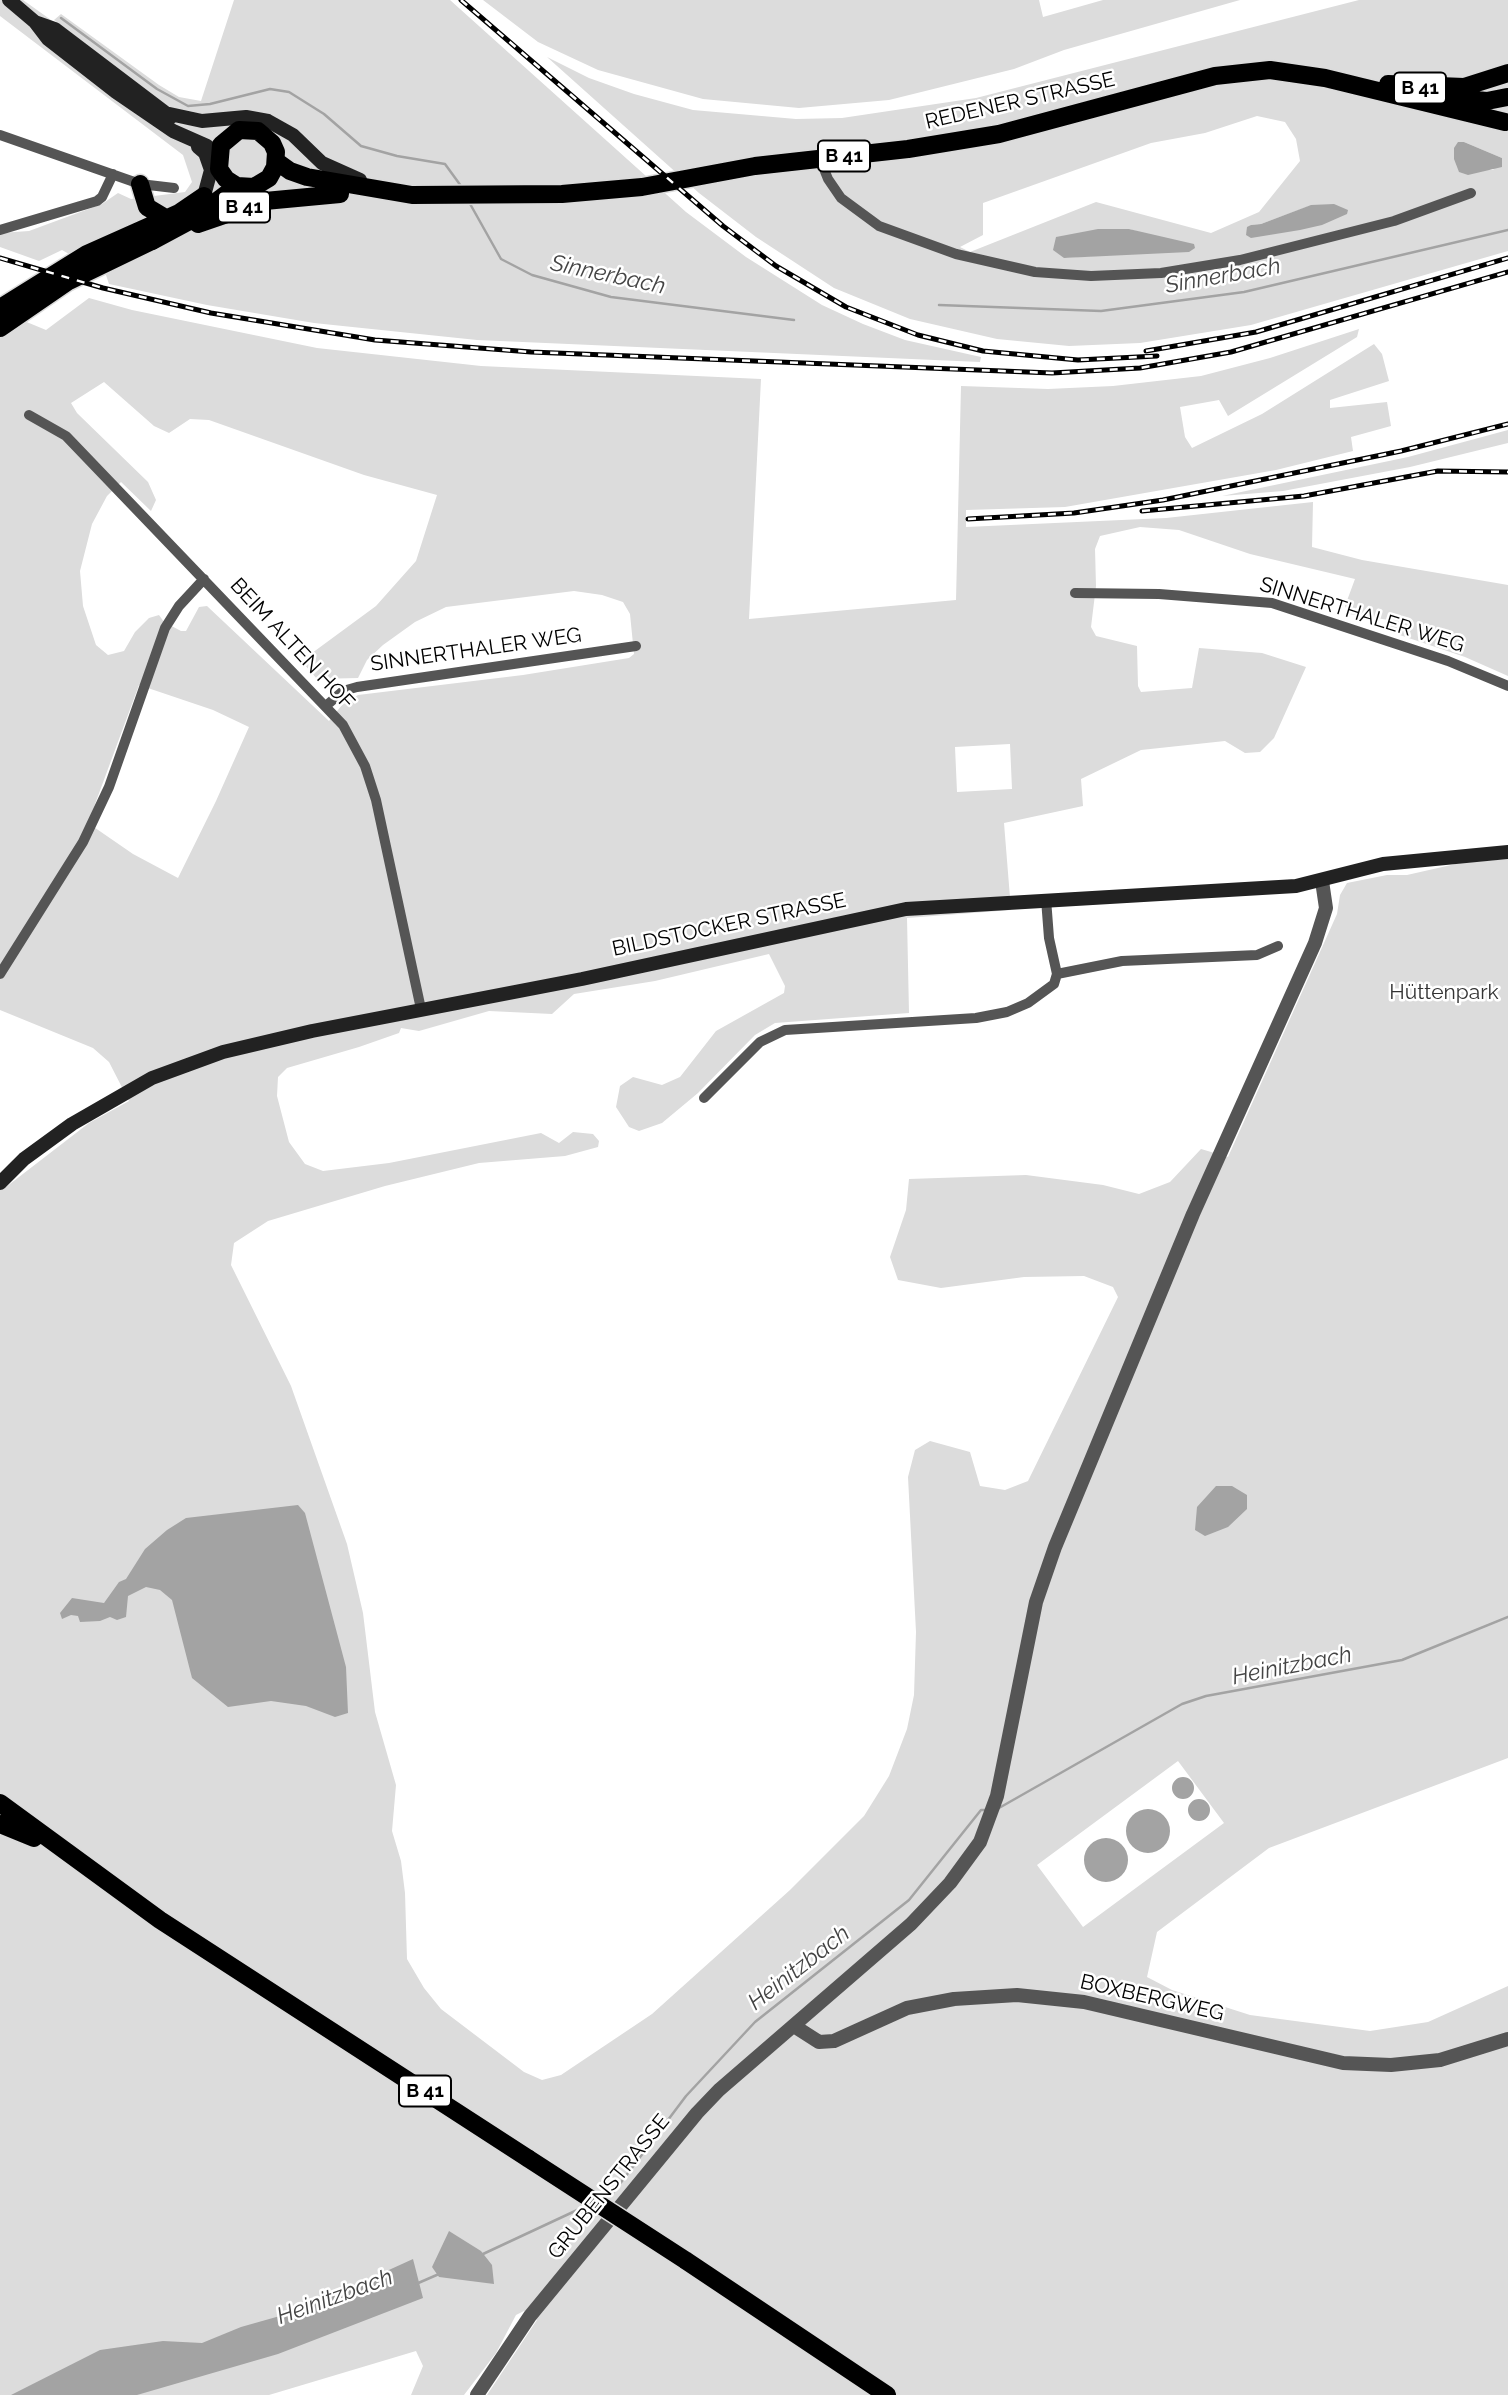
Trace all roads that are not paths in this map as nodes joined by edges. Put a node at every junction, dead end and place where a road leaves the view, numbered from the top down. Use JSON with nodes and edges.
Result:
{"nodes":[{"id":1,"x":9,"y":0,"type":"edge"},
{"id":2,"x":36,"y":22,"type":"junction"},
{"id":3,"x":1294,"y":71,"type":"junction"},
{"id":4,"x":1508,"y":74,"type":"edge"},
{"id":5,"x":1331,"y":75,"type":"junction"},
{"id":6,"x":1508,"y":97,"type":"edge"},
{"id":7,"x":165,"y":113,"type":"junction"},
{"id":8,"x":1506,"y":126,"type":"edge"},
{"id":9,"x":173,"y":131,"type":"junction"},
{"id":10,"x":0,"y":135,"type":"edge"},
{"id":11,"x":220,"y":155,"type":"junction"},
{"id":12,"x":820,"y":159,"type":"junction"},
{"id":13,"x":272,"y":170,"type":"junction"},
{"id":14,"x":113,"y":174,"type":"junction"},
{"id":15,"x":140,"y":184,"type":"junction"},
{"id":16,"x":237,"y":186,"type":"junction"},
{"id":17,"x":174,"y":187,"type":"dead end"},
{"id":18,"x":390,"y":190,"type":"junction"},
{"id":19,"x":1471,"y":193,"type":"dead end"},
{"id":20,"x":340,"y":194,"type":"junction"},
{"id":21,"x":412,"y":195,"type":"junction"},
{"id":22,"x":204,"y":196,"type":"junction"},
{"id":23,"x":147,"y":207,"type":"junction"},
{"id":24,"x":167,"y":219,"type":"junction"},
{"id":25,"x":0,"y":230,"type":"edge"},
{"id":26,"x":146,"y":235,"type":"junction"},
{"id":27,"x":0,"y":308,"type":"edge"},
{"id":28,"x":0,"y":328,"type":"edge"},
{"id":29,"x":29,"y":415,"type":"dead end"},
{"id":30,"x":204,"y":579,"type":"junction"},
{"id":31,"x":1075,"y":593,"type":"dead end"},
{"id":32,"x":636,"y":646,"type":"dead end"},
{"id":33,"x":1508,"y":686,"type":"edge"},
{"id":34,"x":327,"y":705,"type":"junction"},
{"id":35,"x":1508,"y":852,"type":"edge"},
{"id":36,"x":1322,"y":881,"type":"junction"},
{"id":37,"x":1046,"y":899,"type":"junction"},
{"id":38,"x":1278,"y":946,"type":"dead end"},
{"id":39,"x":0,"y":974,"type":"edge"},
{"id":40,"x":1057,"y":974,"type":"junction"},
{"id":41,"x":421,"y":1009,"type":"junction"},
{"id":42,"x":704,"y":1098,"type":"dead end"},
{"id":43,"x":2,"y":1175,"type":"edge"},
{"id":44,"x":0,"y":1804,"type":"edge"},
{"id":45,"x":0,"y":1824,"type":"edge"},
{"id":46,"x":56,"y":1847,"type":"junction"},
{"id":47,"x":794,"y":2026,"type":"junction"},
{"id":48,"x":1508,"y":2039,"type":"edge"},
{"id":49,"x":477,"y":2395,"type":"edge"},
{"id":50,"x":887,"y":2395,"type":"edge"}],
"edges":[{"from":1,"to":2,"type":"main road"},
{"from":2,"to":7,"type":"main road"},
{"from":2,"to":9,"type":"main road"},
{"from":3,"to":5,"type":"main road","number":"B 41"},
{"from":3,"to":8,"type":"main road","name":"REDENER STRASSE","number":"B 41"},
{"from":3,"to":12,"type":"main road","name":"REDENER STRASSE","number":"B 41"},
{"from":4,"to":5,"type":"main road","number":"B 41"},
{"from":5,"to":6,"type":"main road"},
{"from":6,"to":8,"type":"main road","number":"B 41"},
{"from":7,"to":11,"type":"main road"},
{"from":7,"to":18,"type":"main road"},
{"from":9,"to":11,"type":"main road"},
{"from":9,"to":22,"type":"main road"},
{"from":10,"to":14,"type":"street"},
{"from":11,"to":13,"type":"main road","number":"B 41"},
{"from":11,"to":16,"type":"main road","number":"B 41"},
{"from":11,"to":22,"type":"main road","number":"B 41"},
{"from":12,"to":19,"type":"street"},
{"from":12,"to":21,"type":"main road","name":"REDENER STRASSE","number":"B 41"},
{"from":13,"to":16,"type":"main road","number":"B 41"},
{"from":13,"to":18,"type":"main road","name":"REDENER STRASSE","number":"B 41"},
{"from":13,"to":20,"type":"main road","name":"REDENER STRASSE","number":"B 41"},
{"from":14,"to":15,"type":"street"},
{"from":14,"to":25,"type":"street"},
{"from":15,"to":17,"type":"street"},
{"from":15,"to":23,"type":"main road"},
{"from":16,"to":26,"type":"main road","number":"B 41"},
{"from":18,"to":21,"type":"main road","name":"REDENER STRASSE","number":"B 41"},
{"from":20,"to":21,"type":"main road","name":"REDENER STRASSE","number":"B 41"},
{"from":20,"to":26,"type":"main road","number":"B 41"},
{"from":22,"to":24,"type":"main road","number":"B 41"},
{"from":23,"to":24,"type":"main road"},
{"from":23,"to":26,"type":"main road"},
{"from":24,"to":26,"type":"main road","number":"B 41"},
{"from":26,"to":27,"type":"main road","number":"B 41"},
{"from":26,"to":28,"type":"main road","number":"B 41"},
{"from":29,"to":30,"type":"street","name":"BEIM ALTEN HOF"},
{"from":30,"to":34,"type":"street","name":"BEIM ALTEN HOF"},
{"from":30,"to":39,"type":"street"},
{"from":31,"to":33,"type":"street","name":"SINNERTHALER WEG"},
{"from":32,"to":34,"type":"street","name":"SINNERTHALER WEG"},
{"from":34,"to":41,"type":"street","name":"BEIM ALTEN HOF"},
{"from":35,"to":36,"type":"main road","name":"BILDSTOCKER STRASSE"},
{"from":36,"to":37,"type":"main road","name":"BILDSTOCKER STRASSE"},
{"from":36,"to":47,"type":"street","name":"GRUBENSTRASSE"},
{"from":37,"to":40,"type":"street"},
{"from":37,"to":41,"type":"main road","name":"BILDSTOCKER STRASSE"},
{"from":38,"to":40,"type":"street"},
{"from":40,"to":42,"type":"street"},
{"from":41,"to":43,"type":"main road","name":"BILDSTOCKER STRASSE"},
{"from":44,"to":46,"type":"main road","number":"B 41"},
{"from":45,"to":46,"type":"main road"},
{"from":46,"to":50,"type":"main road","number":"B 41","bridge":true},
{"from":47,"to":48,"type":"street","name":"BOXBERGWEG"},
{"from":47,"to":49,"type":"street","name":"GRUBENSTRASSE"}]}
